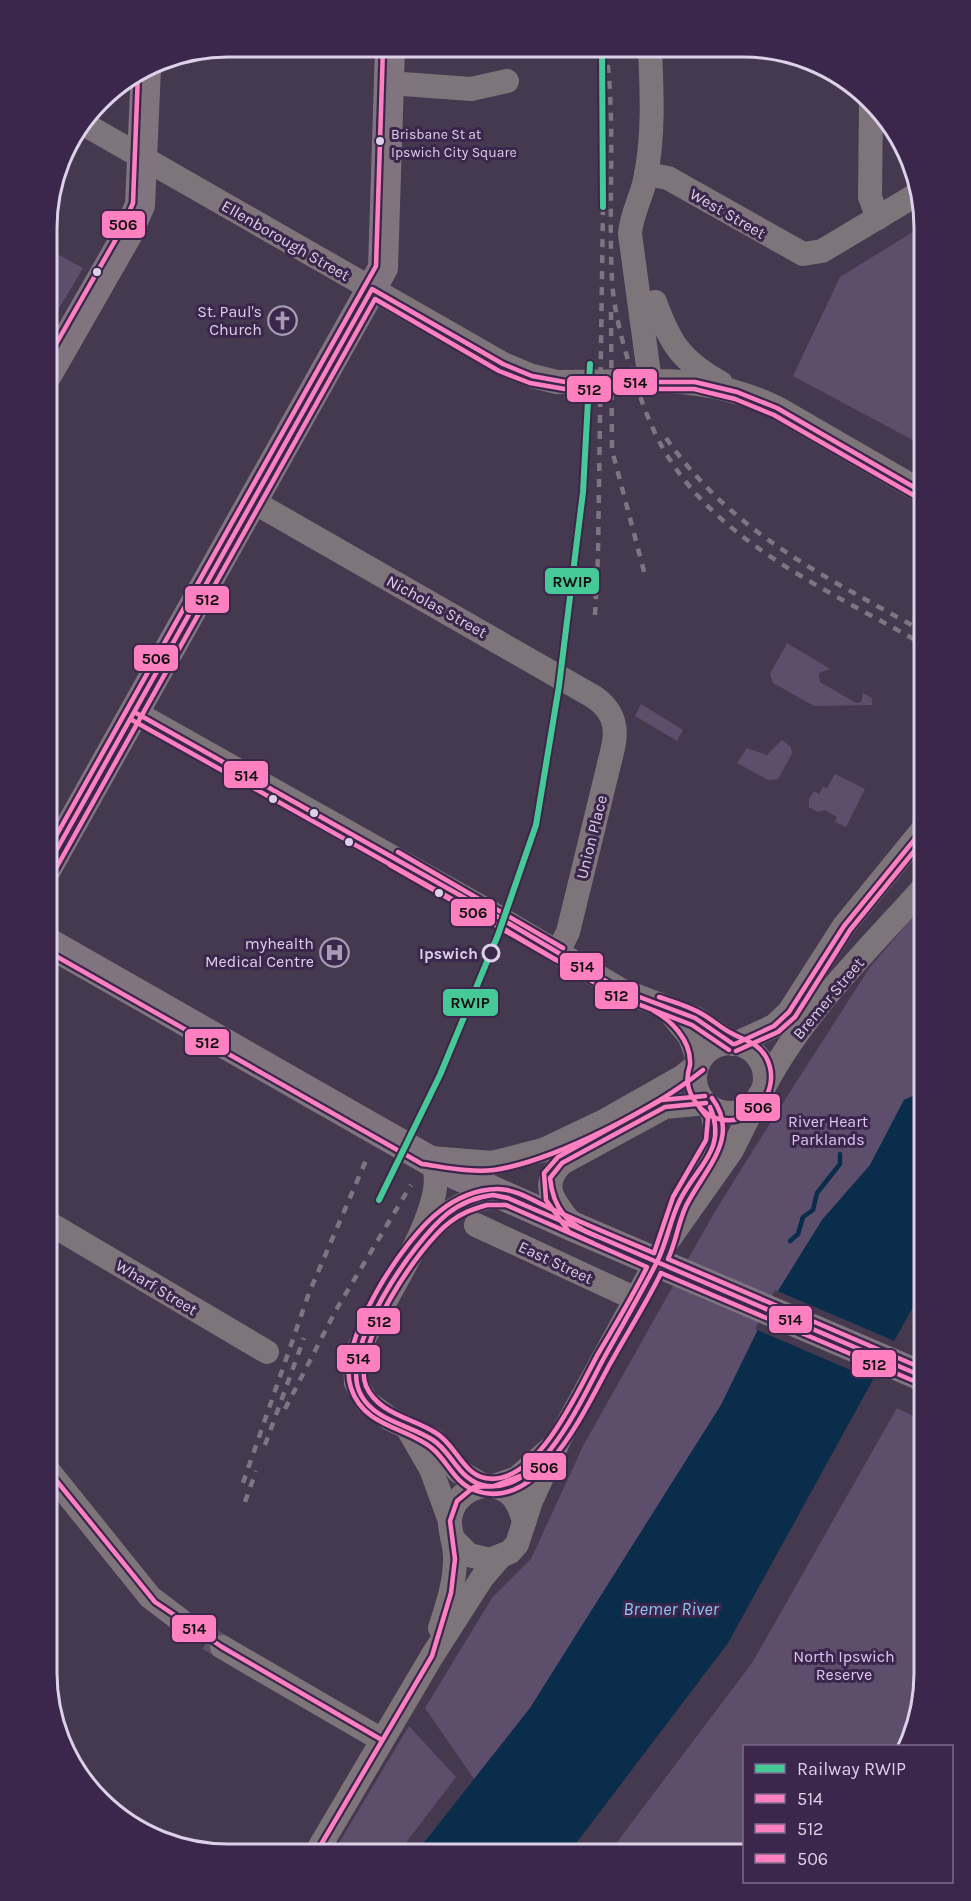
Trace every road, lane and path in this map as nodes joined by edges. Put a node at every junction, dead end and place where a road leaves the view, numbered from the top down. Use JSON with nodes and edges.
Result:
{"nodes":[{"id":1,"x":390,"y":57,"type":"edge"},
{"id":2,"x":650,"y":57,"type":"edge"},
{"id":3,"x":146,"y":79,"type":"edge"},
{"id":4,"x":507,"y":81,"type":"dead end"},
{"id":5,"x":389,"y":83,"type":"junction"},
{"id":6,"x":871,"y":115,"type":"edge"},
{"id":7,"x":90,"y":128,"type":"edge"},
{"id":8,"x":144,"y":159,"type":"junction"},
{"id":9,"x":644,"y":184,"type":"junction"},
{"id":10,"x":911,"y":198,"type":"edge"},
{"id":11,"x":878,"y":218,"type":"junction"},
{"id":12,"x":372,"y":289,"type":"junction"},
{"id":13,"x":655,"y":302,"type":"junction"},
{"id":14,"x":57,"y":357,"type":"edge"},
{"id":15,"x":654,"y":377,"type":"junction"},
{"id":16,"x":737,"y":392,"type":"junction"},
{"id":17,"x":914,"y":487,"type":"edge"},
{"id":18,"x":252,"y":501,"type":"junction"},
{"id":19,"x":136,"y":713,"type":"junction"},
{"id":20,"x":614,"y":720,"type":"joint"},
{"id":21,"x":914,"y":840,"type":"edge"},
{"id":22,"x":57,"y":851,"type":"edge"},
{"id":23,"x":914,"y":899,"type":"edge"},
{"id":24,"x":57,"y":948,"type":"edge"},
{"id":25,"x":558,"y":952,"type":"junction"},
{"id":26,"x":668,"y":1010,"type":"junction"},
{"id":27,"x":734,"y":1044,"type":"junction"},
{"id":28,"x":698,"y":1063,"type":"junction"},
{"id":29,"x":761,"y":1092,"type":"junction"},
{"id":30,"x":708,"y":1105,"type":"junction"},
{"id":31,"x":427,"y":1159,"type":"junction"},
{"id":32,"x":503,"y":1196,"type":"junction"},
{"id":33,"x":476,"y":1225,"type":"dead end"},
{"id":34,"x":574,"y":1227,"type":"junction"},
{"id":35,"x":57,"y":1228,"type":"edge"},
{"id":36,"x":418,"y":1241,"type":"junction"},
{"id":37,"x":667,"y":1242,"type":"junction"},
{"id":38,"x":636,"y":1299,"type":"junction"},
{"id":39,"x":267,"y":1352,"type":"dead end"},
{"id":40,"x":914,"y":1373,"type":"edge"},
{"id":41,"x":408,"y":1429,"type":"junction"},
{"id":42,"x":560,"y":1438,"type":"junction"},
{"id":43,"x":57,"y":1481,"type":"edge"},
{"id":44,"x":489,"y":1486,"type":"junction"},
{"id":45,"x":524,"y":1522,"type":"junction"},
{"id":46,"x":452,"y":1531,"type":"junction"},
{"id":47,"x":500,"y":1557,"type":"junction"},
{"id":48,"x":179,"y":1619,"type":"tunnel mouth"},
{"id":49,"x":222,"y":1647,"type":"tunnel mouth"},
{"id":50,"x":432,"y":1656,"type":"junction"},
{"id":51,"x":382,"y":1740,"type":"junction"},
{"id":52,"x":321,"y":1844,"type":"edge"}],
"edges":[{"from":1,"to":5,"type":"main road"},
{"from":2,"to":9,"type":"street"},
{"from":3,"to":8,"type":"main road"},
{"from":4,"to":5,"type":"street"},
{"from":5,"to":12,"type":"main road"},
{"from":6,"to":11,"type":"street"},
{"from":7,"to":8,"type":"street","name":"Ellenborough Street"},
{"from":8,"to":12,"type":"street","name":"Ellenborough Street"},
{"from":8,"to":14,"type":"main road"},
{"from":9,"to":11,"type":"street","name":"West Street"},
{"from":9,"to":13,"type":"street"},
{"from":9,"to":15,"type":"street"},
{"from":10,"to":11,"type":"street"},
{"from":12,"to":15,"type":"street","name":"Ellenborough Street","bridge":true},
{"from":12,"to":18,"type":"main road"},
{"from":13,"to":15,"type":"street"},
{"from":13,"to":16,"type":"street"},
{"from":15,"to":16,"type":"street","name":"Ellenborough Street"},
{"from":16,"to":17,"type":"street","name":"Ellenborough Street"},
{"from":18,"to":19,"type":"main road"},
{"from":18,"to":20,"type":"street","name":"Nicholas Street"},
{"from":19,"to":22,"type":"main road"},
{"from":19,"to":25,"type":"street"},
{"from":20,"to":25,"type":"street","name":"Union Place"},
{"from":21,"to":27,"type":"street","name":"Bremer Street"},
{"from":23,"to":29,"type":"street","name":"Bremer Street"},
{"from":24,"to":31,"type":"main road"},
{"from":25,"to":26,"type":"street"},
{"from":26,"to":27,"type":"street"},
{"from":26,"to":28,"type":"street"},
{"from":27,"to":28,"type":"street"},
{"from":27,"to":29,"type":"street"},
{"from":28,"to":30,"type":"street"},
{"from":28,"to":31,"type":"street"},
{"from":29,"to":30,"type":"street"},
{"from":29,"to":37,"type":"street","name":"Bremer Street"},
{"from":30,"to":34,"type":"street"},
{"from":30,"to":37,"type":"street","name":"Bremer Street"},
{"from":31,"to":32,"type":"main road"},
{"from":31,"to":36,"type":"street"},
{"from":32,"to":34,"type":"main road"},
{"from":32,"to":36,"type":"street"},
{"from":33,"to":38,"type":"street","name":"East Street"},
{"from":34,"to":40,"type":"main road","bridge":true},
{"from":35,"to":39,"type":"street","name":"Wharf Street"},
{"from":36,"to":41,"type":"street"},
{"from":37,"to":38,"type":"street","name":"Bremer Street"},
{"from":38,"to":42,"type":"street","name":"Bremer Street"},
{"from":41,"to":44,"type":"street"},
{"from":41,"to":46,"type":"street"},
{"from":42,"to":44,"type":"street","name":"Bremer Street"},
{"from":42,"to":45,"type":"street","name":"Bremer Street"},
{"from":43,"to":48,"type":"street"},
{"from":44,"to":45,"type":"street"},
{"from":44,"to":46,"type":"street","name":"Bremer Street"},
{"from":45,"to":47,"type":"street","name":"Bremer Street"},
{"from":46,"to":47,"type":"street"},
{"from":46,"to":50,"type":"street","name":"Bremer Street"},
{"from":47,"to":50,"type":"street","name":"Bremer Street"},
{"from":49,"to":51,"type":"street"},
{"from":50,"to":51,"type":"street","name":"Bremer Street"},
{"from":51,"to":52,"type":"street","name":"Bremer Street"}]}
